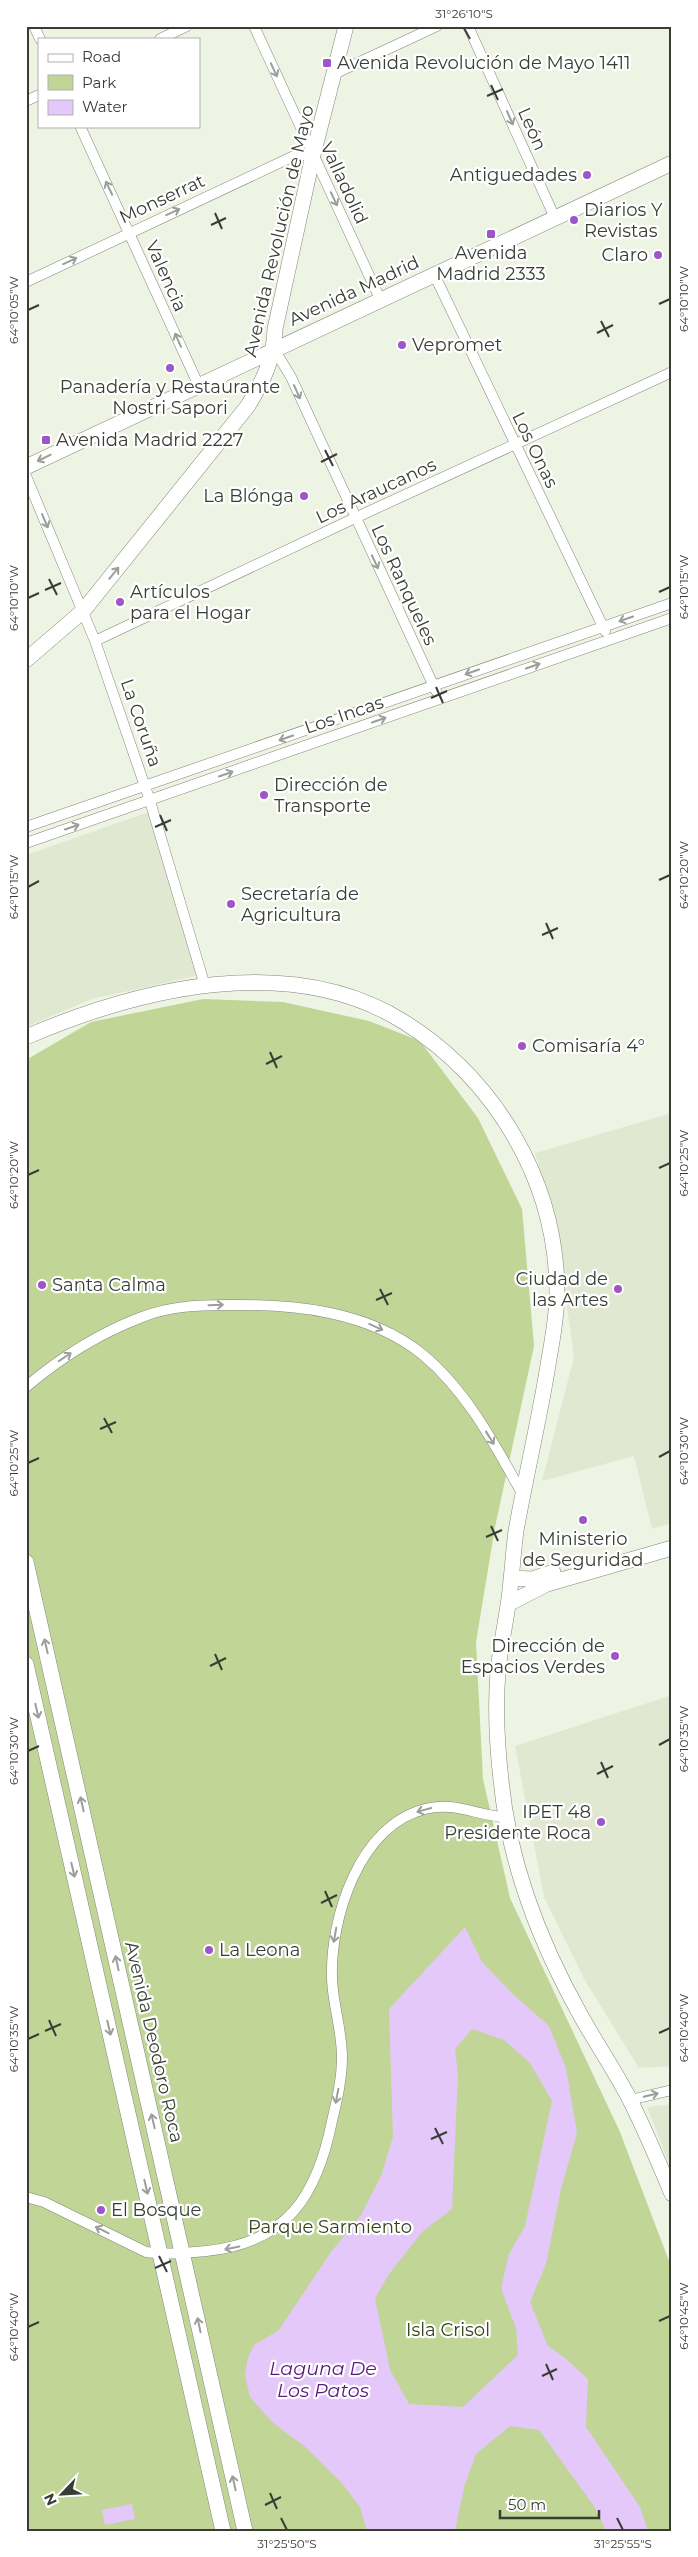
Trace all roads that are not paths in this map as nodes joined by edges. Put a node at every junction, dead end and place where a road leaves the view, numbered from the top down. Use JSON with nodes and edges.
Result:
{"nodes":[{"id":1,"x":34,"y":26,"type":"edge"},
{"id":2,"x":187,"y":26,"type":"edge"},
{"id":3,"x":254,"y":26,"type":"edge"},
{"id":4,"x":346,"y":26,"type":"edge"},
{"id":5,"x":437,"y":26,"type":"edge"},
{"id":6,"x":468,"y":26,"type":"edge"},
{"id":7,"x":40,"y":38,"type":"edge"},
{"id":8,"x":162,"y":38,"type":"edge"},
{"id":9,"x":334,"y":74,"type":"junction"},
{"id":10,"x":38,"y":95,"type":"edge"},
{"id":11,"x":26,"y":101,"type":"edge"},
{"id":12,"x":81,"y":128,"type":"edge"},
{"id":13,"x":313,"y":155,"type":"junction"},
{"id":14,"x":672,"y":163,"type":"edge"},
{"id":15,"x":555,"y":218,"type":"junction"},
{"id":16,"x":129,"y":233,"type":"junction"},
{"id":17,"x":434,"y":274,"type":"junction"},
{"id":18,"x":26,"y":282,"type":"edge"},
{"id":19,"x":380,"y":299,"type":"junction"},
{"id":20,"x":274,"y":349,"type":"junction"},
{"id":21,"x":672,"y":372,"type":"edge"},
{"id":22,"x":198,"y":384,"type":"junction"},
{"id":23,"x":514,"y":445,"type":"junction"},
{"id":24,"x":26,"y":467,"type":"edge"},
{"id":25,"x":26,"y":476,"type":"edge"},
{"id":26,"x":354,"y":518,"type":"junction"},
{"id":27,"x":672,"y":603,"type":"edge"},
{"id":28,"x":83,"y":611,"type":"junction"},
{"id":29,"x":672,"y":618,"type":"edge"},
{"id":30,"x":603,"y":627,"type":"junction"},
{"id":31,"x":610,"y":639,"type":"junction"},
{"id":32,"x":96,"y":641,"type":"junction"},
{"id":33,"x":27,"y":659,"type":"edge"},
{"id":34,"x":433,"y":686,"type":"junction"},
{"id":35,"x":440,"y":699,"type":"junction"},
{"id":36,"x":146,"y":787,"type":"junction"},
{"id":37,"x":150,"y":800,"type":"junction"},
{"id":38,"x":26,"y":827,"type":"edge"},
{"id":39,"x":26,"y":843,"type":"edge"},
{"id":40,"x":204,"y":986,"type":"junction"},
{"id":41,"x":26,"y":1037,"type":"edge"},
{"id":42,"x":26,"y":1387,"type":"edge"},
{"id":43,"x":523,"y":1495,"type":"junction"},
{"id":44,"x":672,"y":1537,"type":"edge"},
{"id":45,"x":672,"y":1548,"type":"edge"},
{"id":46,"x":26,"y":1562,"type":"edge"},
{"id":47,"x":511,"y":1578,"type":"junction"},
{"id":48,"x":508,"y":1604,"type":"junction"},
{"id":49,"x":26,"y":1664,"type":"edge"},
{"id":50,"x":506,"y":1817,"type":"junction"},
{"id":51,"x":672,"y":2090,"type":"edge"},
{"id":52,"x":630,"y":2100,"type":"junction"},
{"id":53,"x":672,"y":2194,"type":"edge"},
{"id":54,"x":26,"y":2197,"type":"edge"},
{"id":55,"x":161,"y":2254,"type":"junction"},
{"id":56,"x":183,"y":2254,"type":"junction"},
{"id":57,"x":223,"y":2531,"type":"edge"},
{"id":58,"x":245,"y":2531,"type":"edge"}],
"edges":[{"from":1,"to":7,"type":"street"},
{"from":2,"to":8,"type":"street"},
{"from":3,"to":13,"type":"street","name":"Valladolid","one_way":true},
{"from":4,"to":9,"type":"main road","name":"Avenida Revolución de Mayo"},
{"from":5,"to":9,"type":"street"},
{"from":6,"to":15,"type":"street","name":"León","one_way":true},
{"from":9,"to":13,"type":"main road","name":"Avenida Revolución de Mayo"},
{"from":10,"to":11,"type":"street"},
{"from":16,"to":12,"type":"street","name":"Valencia","one_way":true},
{"from":16,"to":13,"type":"street","name":"Monserrat","one_way":true},
{"from":13,"to":19,"type":"street","name":"Valladolid","one_way":true},
{"from":13,"to":20,"type":"main road","name":"Avenida Revolución de Mayo"},
{"from":14,"to":15,"type":"main road","name":"Avenida Madrid"},
{"from":15,"to":17,"type":"main road","name":"Avenida Madrid"},
{"from":18,"to":16,"type":"street","name":"Monserrat","one_way":true},
{"from":22,"to":16,"type":"street","name":"Valencia","one_way":true},
{"from":17,"to":19,"type":"main road","name":"Avenida Madrid"},
{"from":17,"to":23,"type":"street","name":"Los Onas"},
{"from":19,"to":20,"type":"main road","name":"Avenida Madrid"},
{"from":20,"to":22,"type":"main road","name":"Avenida Madrid"},
{"from":20,"to":26,"type":"street","name":"Los Ranqueles","one_way":true},
{"from":28,"to":20,"type":"main road","name":"Avenida Revolución de Mayo","one_way":true},
{"from":21,"to":23,"type":"street","name":"Los Araucanos"},
{"from":22,"to":24,"type":"main road","name":"Avenida Madrid","one_way":true},
{"from":23,"to":26,"type":"street","name":"Los Araucanos"},
{"from":23,"to":30,"type":"street","name":"Los Onas"},
{"from":25,"to":28,"type":"street","name":"La Coruña","one_way":true},
{"from":26,"to":32,"type":"street","name":"Los Araucanos"},
{"from":26,"to":34,"type":"street","name":"Los Ranqueles","one_way":true},
{"from":27,"to":30,"type":"street","name":"Los Incas","one_way":true},
{"from":28,"to":32,"type":"street","name":"La Coruña"},
{"from":28,"to":33,"type":"main road","name":"Avenida Revolución de Mayo"},
{"from":29,"to":31,"type":"street","name":"Los Incas"},
{"from":30,"to":31,"type":"street","name":"Los Onas"},
{"from":30,"to":34,"type":"street","name":"Los Incas","one_way":true},
{"from":35,"to":31,"type":"street","name":"Los Incas","one_way":true},
{"from":32,"to":36,"type":"street","name":"La Coruña"},
{"from":34,"to":35,"type":"street","name":"Los Ranqueles"},
{"from":34,"to":36,"type":"street","name":"Los Incas","one_way":true},
{"from":37,"to":35,"type":"street","name":"Los Incas","one_way":true},
{"from":36,"to":37,"type":"street","name":"La Coruña"},
{"from":36,"to":38,"type":"street","name":"Los Incas"},
{"from":39,"to":37,"type":"street","name":"Los Incas","one_way":true},
{"from":37,"to":40,"type":"street","name":"La Coruña"},
{"from":40,"to":41,"type":"main road"},
{"from":40,"to":43,"type":"main road"},
{"from":42,"to":43,"type":"street","one_way":true},
{"from":43,"to":47,"type":"main road"},
{"from":44,"to":47,"type":"main road"},
{"from":45,"to":48,"type":"main road"},
{"from":56,"to":46,"type":"main road","name":"Avenida Deodoro Roca","one_way":true},
{"from":47,"to":48,"type":"main road"},
{"from":48,"to":50,"type":"main road"},
{"from":49,"to":55,"type":"main road","one_way":true},
{"from":50,"to":52,"type":"main road"},
{"from":50,"to":56,"type":"street","one_way":true},
{"from":52,"to":51,"type":"street","one_way":true},
{"from":52,"to":53,"type":"main road"},
{"from":55,"to":54,"type":"street","one_way":true},
{"from":55,"to":56,"type":"street"},
{"from":55,"to":57,"type":"main road"},
{"from":58,"to":56,"type":"main road","name":"Avenida Deodoro Roca","one_way":true}]}
